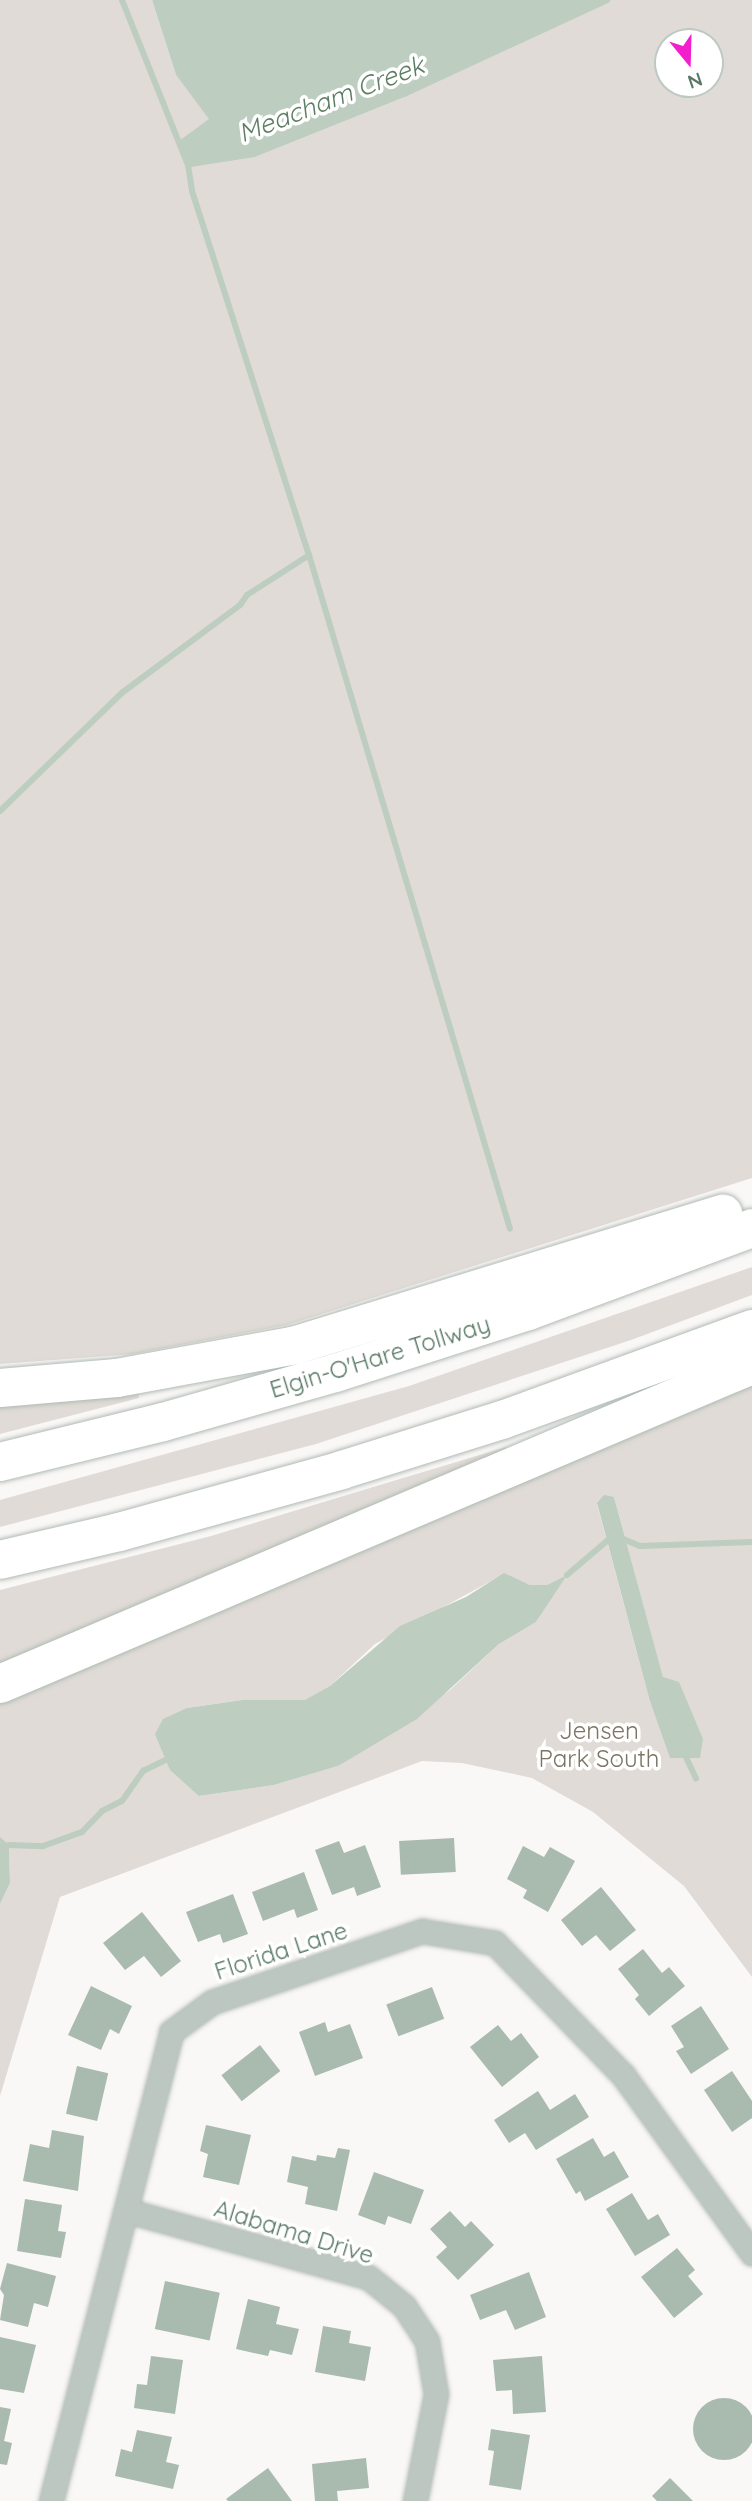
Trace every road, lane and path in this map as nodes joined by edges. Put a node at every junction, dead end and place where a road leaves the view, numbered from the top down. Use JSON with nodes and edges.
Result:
{"nodes":[{"id":1,"x":752,"y":1207,"type":"edge"},
{"id":2,"x":752,"y":1228,"type":"edge"},
{"id":3,"x":752,"y":1329,"type":"edge"},
{"id":4,"x":752,"y":1365,"type":"edge"},
{"id":5,"x":0,"y":1388,"type":"edge"},
{"id":6,"x":0,"y":1462,"type":"edge"},
{"id":7,"x":0,"y":1560,"type":"edge"},
{"id":8,"x":0,"y":1684,"type":"edge"},
{"id":9,"x":128,"y":2211,"type":"junction"},
{"id":10,"x":752,"y":2253,"type":"edge"},
{"id":11,"x":51,"y":2501,"type":"edge"},
{"id":12,"x":415,"y":2501,"type":"edge"}],
"edges":[{"from":1,"to":5,"type":"highway"},
{"from":2,"to":6,"type":"highway","name":"Elgin-O'Hare Tollway"},
{"from":3,"to":7,"type":"highway"},
{"from":4,"to":8,"type":"highway"},
{"from":9,"to":10,"type":"street","name":"Florida Lane"},
{"from":9,"to":11,"type":"street","name":"Florida Lane"},
{"from":9,"to":12,"type":"street","name":"Alabama Drive"}]}
